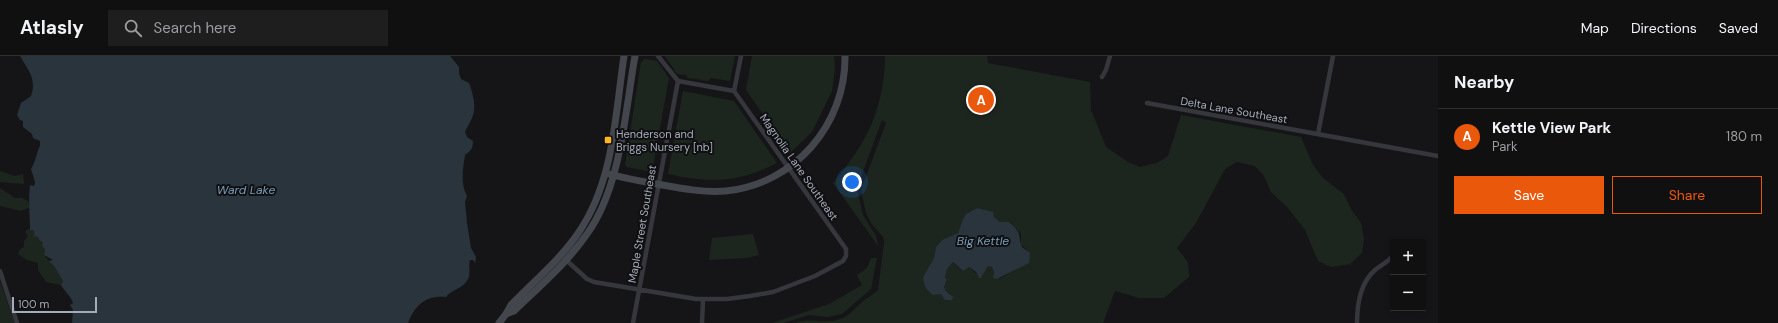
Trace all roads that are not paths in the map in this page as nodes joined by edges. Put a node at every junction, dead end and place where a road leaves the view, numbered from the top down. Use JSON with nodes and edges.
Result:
{"nodes":[{"id":1,"x":624,"y":56,"type":"edge"},
{"id":2,"x":635,"y":56,"type":"edge"},
{"id":3,"x":658,"y":56,"type":"edge"},
{"id":4,"x":741,"y":56,"type":"edge"},
{"id":5,"x":845,"y":56,"type":"edge"},
{"id":6,"x":1110,"y":56,"type":"edge"},
{"id":7,"x":1333,"y":56,"type":"edge"},
{"id":8,"x":1102,"y":77,"type":"dead end"},
{"id":9,"x":678,"y":81,"type":"junction"},
{"id":10,"x":734,"y":91,"type":"junction"},
{"id":11,"x":1147,"y":103,"type":"dead end"},
{"id":12,"x":1318,"y":134,"type":"junction"},
{"id":13,"x":1438,"y":156,"type":"edge"},
{"id":14,"x":788,"y":168,"type":"junction"},
{"id":15,"x":606,"y":173,"type":"junction"},
{"id":16,"x":615,"y":176,"type":"junction"},
{"id":17,"x":658,"y":184,"type":"junction"},
{"id":18,"x":561,"y":255,"type":"junction"},
{"id":19,"x":1390,"y":258,"type":"edge"},
{"id":20,"x":567,"y":260,"type":"junction"},
{"id":21,"x":0,"y":271,"type":"edge"},
{"id":22,"x":639,"y":290,"type":"junction"},
{"id":23,"x":703,"y":300,"type":"junction"},
{"id":24,"x":506,"y":314,"type":"junction"},
{"id":25,"x":17,"y":323,"type":"edge"},
{"id":26,"x":499,"y":323,"type":"edge"},
{"id":27,"x":633,"y":323,"type":"edge"},
{"id":28,"x":702,"y":323,"type":"edge"},
{"id":29,"x":1357,"y":323,"type":"edge"}],
"edges":[{"from":1,"to":15,"type":"main road"},
{"from":2,"to":16,"type":"main road"},
{"from":3,"to":9,"type":"street"},
{"from":4,"to":10,"type":"street"},
{"from":5,"to":14,"type":"main road"},
{"from":6,"to":8,"type":"street"},
{"from":7,"to":12,"type":"street"},
{"from":9,"to":10,"type":"street"},
{"from":9,"to":17,"type":"street","name":"Maple Street Southeast"},
{"from":10,"to":14,"type":"street","name":"Magnolia Lane Southeast"},
{"from":11,"to":12,"type":"street","name":"Delta Lane Southeast"},
{"from":12,"to":13,"type":"street","name":"Delta Lane Southeast"},
{"from":14,"to":17,"type":"main road"},
{"from":14,"to":23,"type":"street","name":"Magnolia Lane Southeast"},
{"from":15,"to":16,"type":"main road"},
{"from":15,"to":18,"type":"main road"},
{"from":16,"to":17,"type":"main road"},
{"from":16,"to":20,"type":"main road"},
{"from":17,"to":22,"type":"street","name":"Maple Street Southeast"},
{"from":18,"to":20,"type":"street"},
{"from":18,"to":24,"type":"main road"},
{"from":19,"to":29,"type":"street"},
{"from":20,"to":22,"type":"street"},
{"from":20,"to":24,"type":"main road"},
{"from":21,"to":25,"type":"street"},
{"from":22,"to":23,"type":"street"},
{"from":22,"to":27,"type":"street","name":"Maple Street Southeast"},
{"from":23,"to":28,"type":"street"},
{"from":24,"to":26,"type":"main road"}]}
